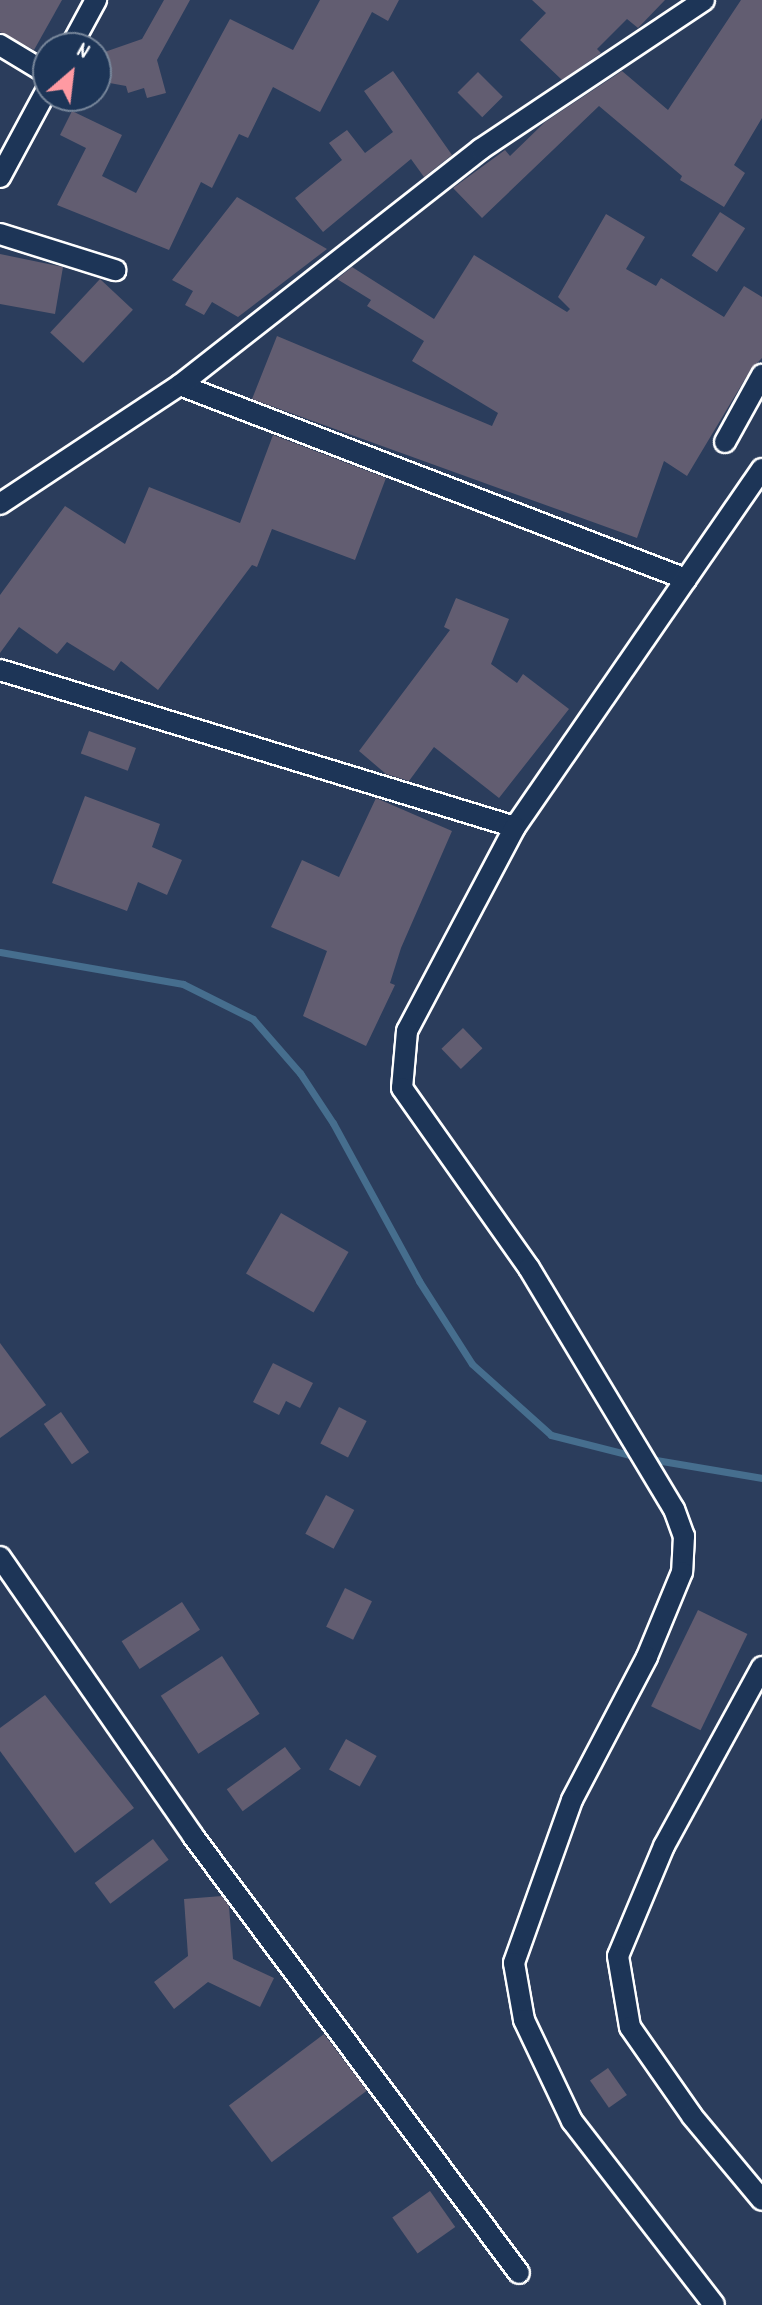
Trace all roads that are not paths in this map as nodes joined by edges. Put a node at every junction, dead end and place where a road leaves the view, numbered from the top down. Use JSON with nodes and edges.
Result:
{"nodes":[{"id":1,"x":96,"y":0,"type":"edge"},
{"id":2,"x":704,"y":0,"type":"edge"},
{"id":3,"x":79,"y":32,"type":"edge"},
{"id":4,"x":0,"y":45,"type":"edge"},
{"id":5,"x":32,"y":64,"type":"edge"},
{"id":6,"x":35,"y":112,"type":"edge"},
{"id":7,"x":0,"y":177,"type":"edge"},
{"id":8,"x":0,"y":234,"type":"edge"},
{"id":9,"x":115,"y":270,"type":"dead end"},
{"id":10,"x":762,"y":375,"type":"edge"},
{"id":11,"x":180,"y":385,"type":"junction"},
{"id":12,"x":725,"y":442,"type":"dead end"},
{"id":13,"x":762,"y":469,"type":"edge"},
{"id":14,"x":0,"y":504,"type":"edge"},
{"id":15,"x":686,"y":579,"type":"junction"},
{"id":16,"x":0,"y":670,"type":"edge"},
{"id":17,"x":515,"y":827,"type":"junction"},
{"id":18,"x":0,"y":1557,"type":"edge"},
{"id":19,"x":762,"y":1667,"type":"edge"},
{"id":20,"x":762,"y":2200,"type":"edge"},
{"id":21,"x":519,"y":2273,"type":"dead end"},
{"id":22,"x":714,"y":2305,"type":"edge"}],
"edges":[{"from":1,"to":3,"type":"street"},
{"from":2,"to":11,"type":"street"},
{"from":4,"to":5,"type":"street"},
{"from":6,"to":7,"type":"street"},
{"from":8,"to":9,"type":"street"},
{"from":10,"to":12,"type":"street"},
{"from":11,"to":14,"type":"street"},
{"from":11,"to":15,"type":"street"},
{"from":13,"to":15,"type":"street"},
{"from":15,"to":17,"type":"street"},
{"from":16,"to":17,"type":"street"},
{"from":17,"to":22,"type":"street"},
{"from":18,"to":21,"type":"street"},
{"from":19,"to":20,"type":"street"}]}
